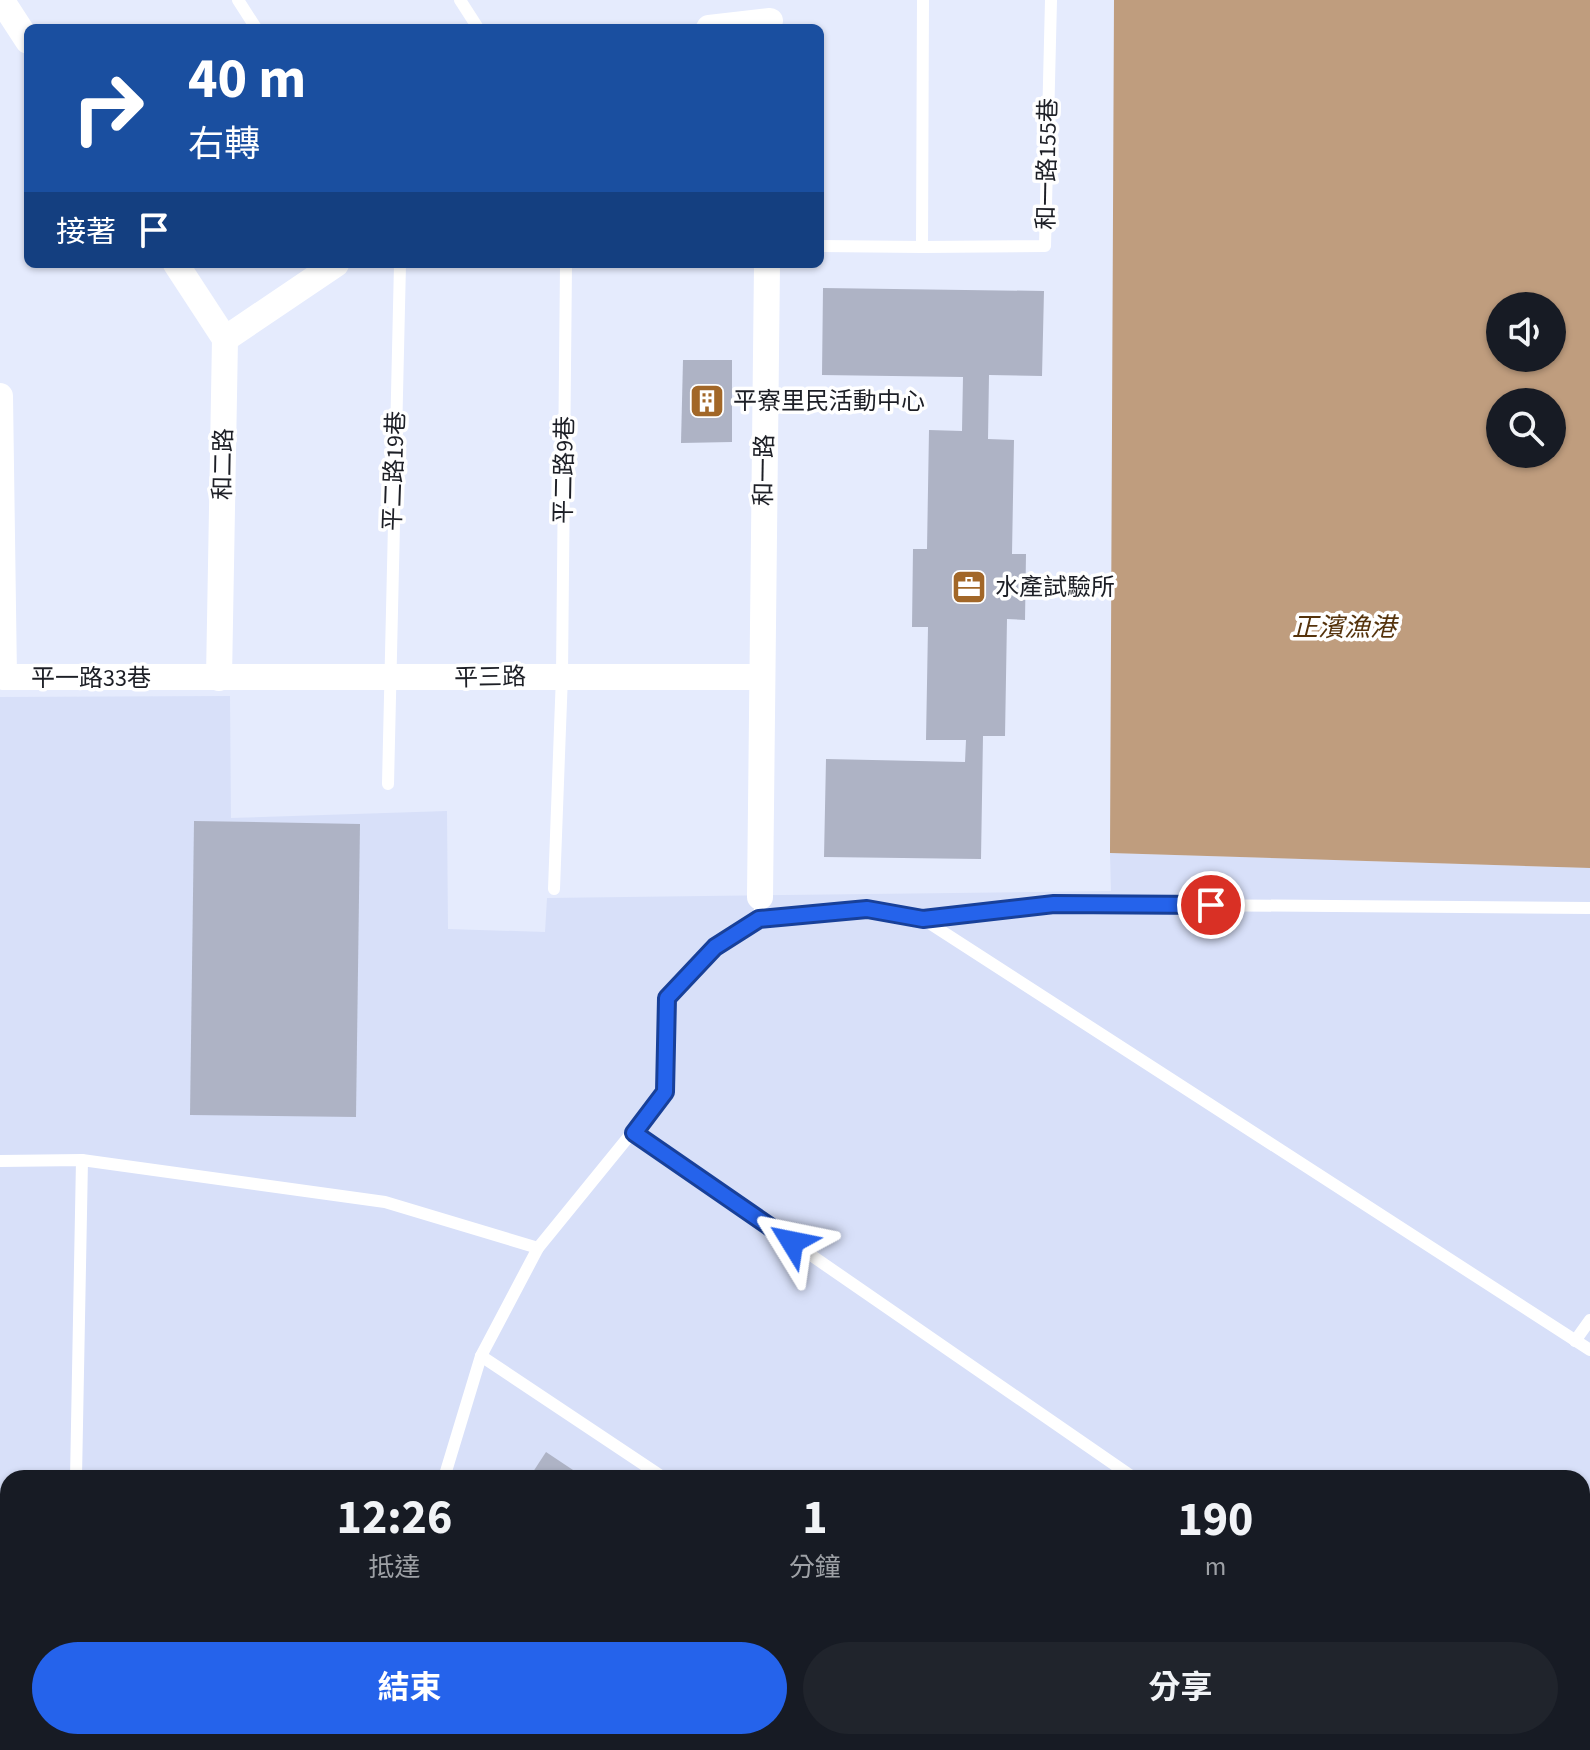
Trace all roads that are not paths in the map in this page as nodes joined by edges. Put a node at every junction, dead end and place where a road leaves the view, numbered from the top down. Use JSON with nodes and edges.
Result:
{"nodes":[{"id":1,"x":238,"y":0,"type":"edge"},
{"id":2,"x":460,"y":0,"type":"edge"},
{"id":3,"x":923,"y":0,"type":"edge"},
{"id":4,"x":1051,"y":0,"type":"edge"},
{"id":5,"x":2,"y":1,"type":"edge"},
{"id":6,"x":770,"y":16,"type":"edge"},
{"id":7,"x":253,"y":24,"type":"edge"},
{"id":8,"x":475,"y":24,"type":"edge"},
{"id":9,"x":729,"y":24,"type":"edge"},
{"id":10,"x":24,"y":35,"type":"edge"},
{"id":11,"x":824,"y":246,"type":"edge"},
{"id":12,"x":922,"y":247,"type":"junction"},
{"id":13,"x":179,"y":268,"type":"edge"},
{"id":14,"x":330,"y":268,"type":"edge"},
{"id":15,"x":400,"y":268,"type":"edge"},
{"id":16,"x":566,"y":268,"type":"edge"},
{"id":17,"x":767,"y":268,"type":"edge"},
{"id":18,"x":225,"y":339,"type":"junction"},
{"id":19,"x":0,"y":396,"type":"edge"},
{"id":20,"x":562,"y":675,"type":"junction"},
{"id":21,"x":761,"y":677,"type":"junction"},
{"id":22,"x":219,"y":678,"type":"junction"},
{"id":23,"x":388,"y":678,"type":"junction"},
{"id":24,"x":388,"y":784,"type":"dead end"},
{"id":25,"x":554,"y":889,"type":"dead end"},
{"id":26,"x":760,"y":908,"type":"junction"},
{"id":27,"x":1590,"y":908,"type":"edge"},
{"id":28,"x":923,"y":919,"type":"junction"},
{"id":29,"x":634,"y":1133,"type":"junction"},
{"id":30,"x":82,"y":1160,"type":"junction"},
{"id":31,"x":0,"y":1161,"type":"edge"},
{"id":32,"x":538,"y":1248,"type":"junction"},
{"id":33,"x":1590,"y":1320,"type":"edge"},
{"id":34,"x":1575,"y":1341,"type":"junction"},
{"id":35,"x":1590,"y":1350,"type":"edge"},
{"id":36,"x":481,"y":1356,"type":"junction"},
{"id":37,"x":76,"y":1470,"type":"edge"},
{"id":38,"x":446,"y":1470,"type":"edge"},
{"id":39,"x":652,"y":1470,"type":"edge"},
{"id":40,"x":1122,"y":1470,"type":"edge"}],
"edges":[{"from":1,"to":7,"type":"lane"},
{"from":2,"to":8,"type":"lane"},
{"from":3,"to":12,"type":"lane"},
{"from":4,"to":12,"type":"lane","name":"和一路155巷"},
{"from":5,"to":10,"type":"street"},
{"from":6,"to":9,"type":"street"},
{"from":11,"to":12,"type":"lane"},
{"from":13,"to":18,"type":"street"},
{"from":14,"to":18,"type":"street"},
{"from":15,"to":23,"type":"lane","name":"平二路19巷"},
{"from":16,"to":20,"type":"lane","name":"平二路9巷"},
{"from":17,"to":21,"type":"street","name":"和一路"},
{"from":18,"to":22,"type":"street","name":"和二路"},
{"from":19,"to":22,"type":"street","name":"平一路33巷"},
{"from":20,"to":21,"type":"street","name":"平三路"},
{"from":20,"to":23,"type":"street","name":"平三路"},
{"from":20,"to":25,"type":"lane","name":"平二路9巷"},
{"from":21,"to":26,"type":"street","name":"和一路"},
{"from":22,"to":23,"type":"street","name":"平三路"},
{"from":23,"to":24,"type":"lane","name":"平二路19巷"},
{"from":26,"to":28,"type":"lane"},
{"from":26,"to":29,"type":"lane"},
{"from":27,"to":28,"type":"lane"},
{"from":28,"to":34,"type":"lane"},
{"from":29,"to":32,"type":"lane"},
{"from":29,"to":40,"type":"lane"},
{"from":30,"to":31,"type":"lane"},
{"from":30,"to":32,"type":"lane"},
{"from":30,"to":37,"type":"lane"},
{"from":32,"to":36,"type":"lane"},
{"from":33,"to":34,"type":"lane"},
{"from":34,"to":35,"type":"lane"},
{"from":36,"to":38,"type":"lane"},
{"from":36,"to":39,"type":"lane"}]}
